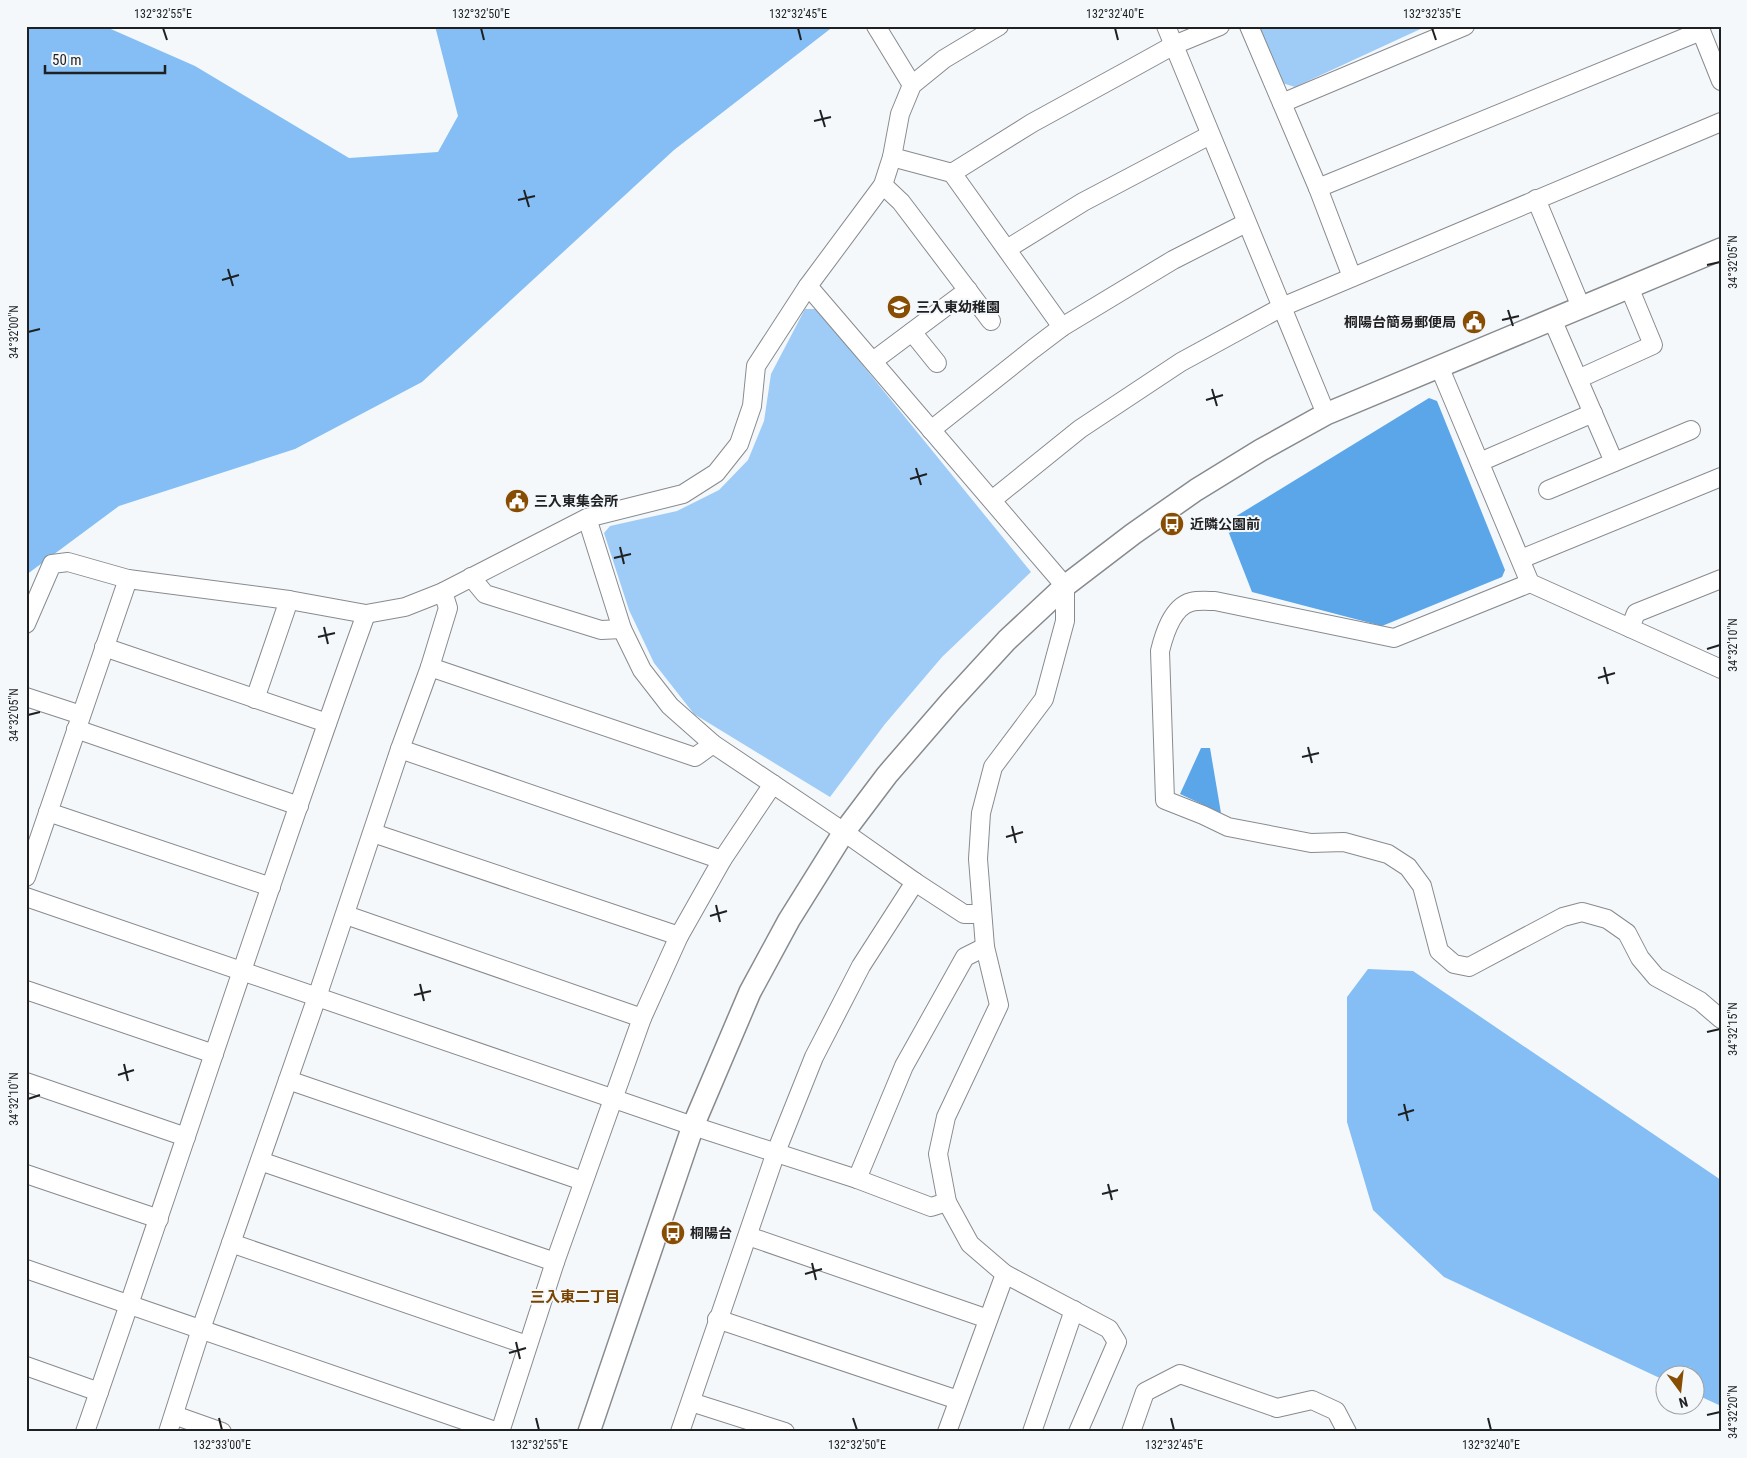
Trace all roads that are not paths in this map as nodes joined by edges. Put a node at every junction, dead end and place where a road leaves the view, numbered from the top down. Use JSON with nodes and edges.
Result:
{"nodes":[{"id":1,"x":876,"y":26,"type":"edge"},
{"id":2,"x":1000,"y":26,"type":"edge"},
{"id":3,"x":1166,"y":26,"type":"edge"},
{"id":4,"x":1220,"y":26,"type":"edge"},
{"id":5,"x":1249,"y":26,"type":"edge"},
{"id":6,"x":1465,"y":26,"type":"edge"},
{"id":7,"x":1700,"y":29,"type":"edge"},
{"id":8,"x":1174,"y":45,"type":"junction"},
{"id":9,"x":1721,"y":81,"type":"edge"},
{"id":10,"x":912,"y":85,"type":"junction"},
{"id":11,"x":1282,"y":103,"type":"junction"},
{"id":12,"x":1721,"y":122,"type":"edge"},
{"id":13,"x":1210,"y":135,"type":"junction"},
{"id":14,"x":892,"y":157,"type":"junction"},
{"id":15,"x":952,"y":173,"type":"junction"},
{"id":16,"x":883,"y":185,"type":"junction"},
{"id":17,"x":1318,"y":188,"type":"junction"},
{"id":18,"x":1536,"y":200,"type":"junction"},
{"id":19,"x":1246,"y":222,"type":"junction"},
{"id":20,"x":1006,"y":249,"type":"junction"},
{"id":21,"x":1721,"y":249,"type":"edge"},
{"id":22,"x":1352,"y":277,"type":"junction"},
{"id":23,"x":808,"y":286,"type":"junction"},
{"id":24,"x":1629,"y":287,"type":"junction"},
{"id":25,"x":968,"y":290,"type":"junction"},
{"id":26,"x":1282,"y":307,"type":"junction"},
{"id":27,"x":1580,"y":307,"type":"junction"},
{"id":28,"x":1552,"y":319,"type":"junction"},
{"id":29,"x":991,"y":321,"type":"dead end"},
{"id":30,"x":1062,"y":328,"type":"junction"},
{"id":31,"x":912,"y":332,"type":"junction"},
{"id":32,"x":873,"y":361,"type":"junction"},
{"id":33,"x":937,"y":363,"type":"dead end"},
{"id":34,"x":1439,"y":366,"type":"junction"},
{"id":35,"x":1578,"y":379,"type":"junction"},
{"id":36,"x":1593,"y":413,"type":"junction"},
{"id":37,"x":1326,"y":414,"type":"junction"},
{"id":38,"x":932,"y":430,"type":"junction"},
{"id":39,"x":1691,"y":430,"type":"dead end"},
{"id":40,"x":1480,"y":462,"type":"junction"},
{"id":41,"x":1614,"y":462,"type":"junction"},
{"id":42,"x":1721,"y":477,"type":"edge"},
{"id":43,"x":1548,"y":490,"type":"dead end"},
{"id":44,"x":992,"y":500,"type":"junction"},
{"id":45,"x":588,"y":518,"type":"junction"},
{"id":46,"x":1520,"y":560,"type":"junction"},
{"id":47,"x":471,"y":577,"type":"junction"},
{"id":48,"x":128,"y":578,"type":"junction"},
{"id":49,"x":1721,"y":579,"type":"edge"},
{"id":50,"x":1530,"y":583,"type":"junction"},
{"id":51,"x":1065,"y":586,"type":"junction"},
{"id":52,"x":443,"y":592,"type":"junction"},
{"id":53,"x":289,"y":600,"type":"junction"},
{"id":54,"x":366,"y":614,"type":"junction"},
{"id":55,"x":26,"y":624,"type":"edge"},
{"id":56,"x":1630,"y":628,"type":"junction"},
{"id":57,"x":622,"y":629,"type":"junction"},
{"id":58,"x":104,"y":647,"type":"junction"},
{"id":59,"x":430,"y":667,"type":"junction"},
{"id":60,"x":1721,"y":669,"type":"edge"},
{"id":61,"x":26,"y":697,"type":"edge"},
{"id":62,"x":255,"y":698,"type":"junction"},
{"id":63,"x":78,"y":722,"type":"junction"},
{"id":64,"x":327,"y":723,"type":"junction"},
{"id":65,"x":713,"y":744,"type":"junction"},
{"id":66,"x":400,"y":749,"type":"junction"},
{"id":67,"x":773,"y":784,"type":"junction"},
{"id":68,"x":299,"y":806,"type":"junction"},
{"id":69,"x":48,"y":812,"type":"junction"},
{"id":70,"x":844,"y":832,"type":"junction"},
{"id":71,"x":372,"y":833,"type":"junction"},
{"id":72,"x":722,"y":860,"type":"junction"},
{"id":73,"x":26,"y":876,"type":"edge"},
{"id":74,"x":916,"y":882,"type":"junction"},
{"id":75,"x":271,"y":887,"type":"junction"},
{"id":76,"x":26,"y":897,"type":"edge"},
{"id":77,"x":982,"y":914,"type":"junction"},
{"id":78,"x":346,"y":915,"type":"junction"},
{"id":79,"x":679,"y":936,"type":"junction"},
{"id":80,"x":985,"y":947,"type":"junction"},
{"id":81,"x":242,"y":970,"type":"junction"},
{"id":82,"x":26,"y":990,"type":"edge"},
{"id":83,"x":317,"y":997,"type":"junction"},
{"id":84,"x":642,"y":1018,"type":"junction"},
{"id":85,"x":1721,"y":1019,"type":"edge"},
{"id":86,"x":214,"y":1054,"type":"junction"},
{"id":87,"x":288,"y":1080,"type":"junction"},
{"id":88,"x":26,"y":1082,"type":"edge"},
{"id":89,"x":612,"y":1098,"type":"junction"},
{"id":90,"x":693,"y":1126,"type":"junction"},
{"id":91,"x":186,"y":1137,"type":"junction"},
{"id":92,"x":776,"y":1152,"type":"junction"},
{"id":93,"x":260,"y":1160,"type":"junction"},
{"id":94,"x":26,"y":1174,"type":"edge"},
{"id":95,"x":856,"y":1179,"type":"junction"},
{"id":96,"x":583,"y":1181,"type":"junction"},
{"id":97,"x":947,"y":1202,"type":"junction"},
{"id":98,"x":159,"y":1219,"type":"junction"},
{"id":99,"x":748,"y":1236,"type":"junction"},
{"id":100,"x":231,"y":1243,"type":"junction"},
{"id":101,"x":555,"y":1262,"type":"junction"},
{"id":102,"x":26,"y":1269,"type":"edge"},
{"id":103,"x":1005,"y":1274,"type":"junction"},
{"id":104,"x":130,"y":1304,"type":"junction"},
{"id":105,"x":1074,"y":1310,"type":"junction"},
{"id":106,"x":717,"y":1319,"type":"junction"},
{"id":107,"x":988,"y":1319,"type":"junction"},
{"id":108,"x":201,"y":1329,"type":"junction"},
{"id":109,"x":527,"y":1345,"type":"junction"},
{"id":110,"x":26,"y":1366,"type":"edge"},
{"id":111,"x":100,"y":1392,"type":"junction"},
{"id":112,"x":958,"y":1400,"type":"junction"},
{"id":113,"x":691,"y":1402,"type":"junction"},
{"id":114,"x":171,"y":1424,"type":"edge"},
{"id":115,"x":777,"y":1430,"type":"edge"},
{"id":116,"x":85,"y":1432,"type":"edge"},
{"id":117,"x":222,"y":1432,"type":"edge"},
{"id":118,"x":499,"y":1432,"type":"edge"},
{"id":119,"x":589,"y":1432,"type":"edge"},
{"id":120,"x":680,"y":1432,"type":"edge"},
{"id":121,"x":947,"y":1432,"type":"edge"},
{"id":122,"x":1032,"y":1432,"type":"edge"},
{"id":123,"x":1078,"y":1432,"type":"edge"},
{"id":124,"x":1131,"y":1432,"type":"edge"},
{"id":125,"x":1347,"y":1432,"type":"edge"}],
"edges":[{"from":1,"to":10,"type":"street"},
{"from":2,"to":10,"type":"street"},
{"from":3,"to":8,"type":"street"},
{"from":4,"to":8,"type":"street"},
{"from":5,"to":11,"type":"street"},
{"from":6,"to":11,"type":"street"},
{"from":7,"to":9,"type":"street"},
{"from":7,"to":17,"type":"street"},
{"from":8,"to":13,"type":"street"},
{"from":8,"to":15,"type":"street"},
{"from":10,"to":14,"type":"street"},
{"from":11,"to":17,"type":"street"},
{"from":12,"to":18,"type":"street"},
{"from":13,"to":19,"type":"street"},
{"from":13,"to":20,"type":"street"},
{"from":14,"to":15,"type":"street"},
{"from":14,"to":16,"type":"street"},
{"from":15,"to":20,"type":"street"},
{"from":16,"to":23,"type":"street"},
{"from":16,"to":25,"type":"street"},
{"from":17,"to":22,"type":"street"},
{"from":18,"to":22,"type":"street"},
{"from":18,"to":27,"type":"street"},
{"from":19,"to":26,"type":"street"},
{"from":19,"to":30,"type":"street"},
{"from":20,"to":30,"type":"street"},
{"from":21,"to":24,"type":"street"},
{"from":22,"to":26,"type":"street"},
{"from":23,"to":32,"type":"street"},
{"from":23,"to":45,"type":"street"},
{"from":24,"to":27,"type":"street"},
{"from":24,"to":35,"type":"street"},
{"from":25,"to":29,"type":"street"},
{"from":25,"to":31,"type":"street"},
{"from":26,"to":37,"type":"street"},
{"from":26,"to":44,"type":"street"},
{"from":27,"to":28,"type":"street"},
{"from":28,"to":34,"type":"street"},
{"from":28,"to":35,"type":"street"},
{"from":30,"to":38,"type":"street"},
{"from":31,"to":32,"type":"street"},
{"from":31,"to":33,"type":"street"},
{"from":32,"to":38,"type":"street"},
{"from":34,"to":37,"type":"street"},
{"from":34,"to":40,"type":"street"},
{"from":35,"to":36,"type":"street"},
{"from":36,"to":40,"type":"street"},
{"from":36,"to":41,"type":"street"},
{"from":37,"to":51,"type":"street"},
{"from":38,"to":44,"type":"street"},
{"from":39,"to":41,"type":"street"},
{"from":40,"to":46,"type":"street"},
{"from":41,"to":43,"type":"street"},
{"from":42,"to":46,"type":"street"},
{"from":44,"to":51,"type":"street"},
{"from":45,"to":47,"type":"street"},
{"from":45,"to":57,"type":"street"},
{"from":46,"to":50,"type":"street"},
{"from":47,"to":52,"type":"street"},
{"from":47,"to":57,"type":"street"},
{"from":48,"to":53,"type":"street"},
{"from":48,"to":55,"type":"street"},
{"from":48,"to":58,"type":"street"},
{"from":49,"to":56,"type":"street"},
{"from":50,"to":56,"type":"street"},
{"from":50,"to":85,"type":"street"},
{"from":51,"to":70,"type":"street"},
{"from":51,"to":77,"type":"street"},
{"from":52,"to":54,"type":"street"},
{"from":52,"to":59,"type":"street"},
{"from":53,"to":54,"type":"street"},
{"from":53,"to":62,"type":"street"},
{"from":54,"to":64,"type":"street"},
{"from":56,"to":60,"type":"street"},
{"from":57,"to":65,"type":"street"},
{"from":58,"to":62,"type":"street"},
{"from":58,"to":63,"type":"street"},
{"from":59,"to":65,"type":"street"},
{"from":59,"to":66,"type":"street"},
{"from":61,"to":63,"type":"street"},
{"from":62,"to":64,"type":"street"},
{"from":63,"to":68,"type":"street"},
{"from":63,"to":69,"type":"street"},
{"from":64,"to":68,"type":"street"},
{"from":65,"to":67,"type":"street"},
{"from":66,"to":71,"type":"street"},
{"from":66,"to":72,"type":"street"},
{"from":67,"to":70,"type":"street"},
{"from":67,"to":72,"type":"street"},
{"from":68,"to":75,"type":"street"},
{"from":69,"to":73,"type":"street"},
{"from":69,"to":75,"type":"street"},
{"from":70,"to":74,"type":"street"},
{"from":70,"to":90,"type":"street"},
{"from":71,"to":78,"type":"street"},
{"from":71,"to":79,"type":"street"},
{"from":72,"to":79,"type":"street"},
{"from":74,"to":77,"type":"street"},
{"from":74,"to":92,"type":"street"},
{"from":75,"to":81,"type":"street"},
{"from":76,"to":81,"type":"street"},
{"from":77,"to":80,"type":"street"},
{"from":78,"to":83,"type":"street"},
{"from":78,"to":84,"type":"street"},
{"from":79,"to":84,"type":"street"},
{"from":80,"to":95,"type":"street"},
{"from":80,"to":97,"type":"street"},
{"from":81,"to":83,"type":"street"},
{"from":81,"to":86,"type":"street"},
{"from":82,"to":86,"type":"street"},
{"from":83,"to":87,"type":"street"},
{"from":83,"to":89,"type":"street"},
{"from":84,"to":89,"type":"street"},
{"from":86,"to":91,"type":"street"},
{"from":87,"to":93,"type":"street"},
{"from":87,"to":96,"type":"street"},
{"from":88,"to":91,"type":"street"},
{"from":89,"to":90,"type":"street"},
{"from":89,"to":96,"type":"street"},
{"from":90,"to":92,"type":"street"},
{"from":90,"to":119,"type":"street"},
{"from":91,"to":98,"type":"street"},
{"from":92,"to":95,"type":"street"},
{"from":92,"to":99,"type":"street"},
{"from":93,"to":100,"type":"street"},
{"from":93,"to":101,"type":"street"},
{"from":94,"to":98,"type":"street"},
{"from":95,"to":97,"type":"street"},
{"from":96,"to":101,"type":"street"},
{"from":97,"to":103,"type":"street"},
{"from":98,"to":104,"type":"street"},
{"from":99,"to":106,"type":"street"},
{"from":99,"to":107,"type":"street"},
{"from":100,"to":108,"type":"street"},
{"from":100,"to":109,"type":"street"},
{"from":101,"to":109,"type":"street"},
{"from":102,"to":104,"type":"street"},
{"from":103,"to":105,"type":"street"},
{"from":103,"to":107,"type":"street"},
{"from":104,"to":108,"type":"street"},
{"from":104,"to":111,"type":"street"},
{"from":105,"to":122,"type":"street"},
{"from":105,"to":123,"type":"street"},
{"from":106,"to":112,"type":"street"},
{"from":106,"to":113,"type":"street"},
{"from":107,"to":112,"type":"street"},
{"from":108,"to":114,"type":"street"},
{"from":108,"to":118,"type":"street"},
{"from":109,"to":118,"type":"street"},
{"from":110,"to":111,"type":"street"},
{"from":111,"to":116,"type":"street"},
{"from":112,"to":121,"type":"street"},
{"from":113,"to":115,"type":"street"},
{"from":113,"to":120,"type":"street"},
{"from":114,"to":117,"type":"street"},
{"from":124,"to":125,"type":"street"}]}
